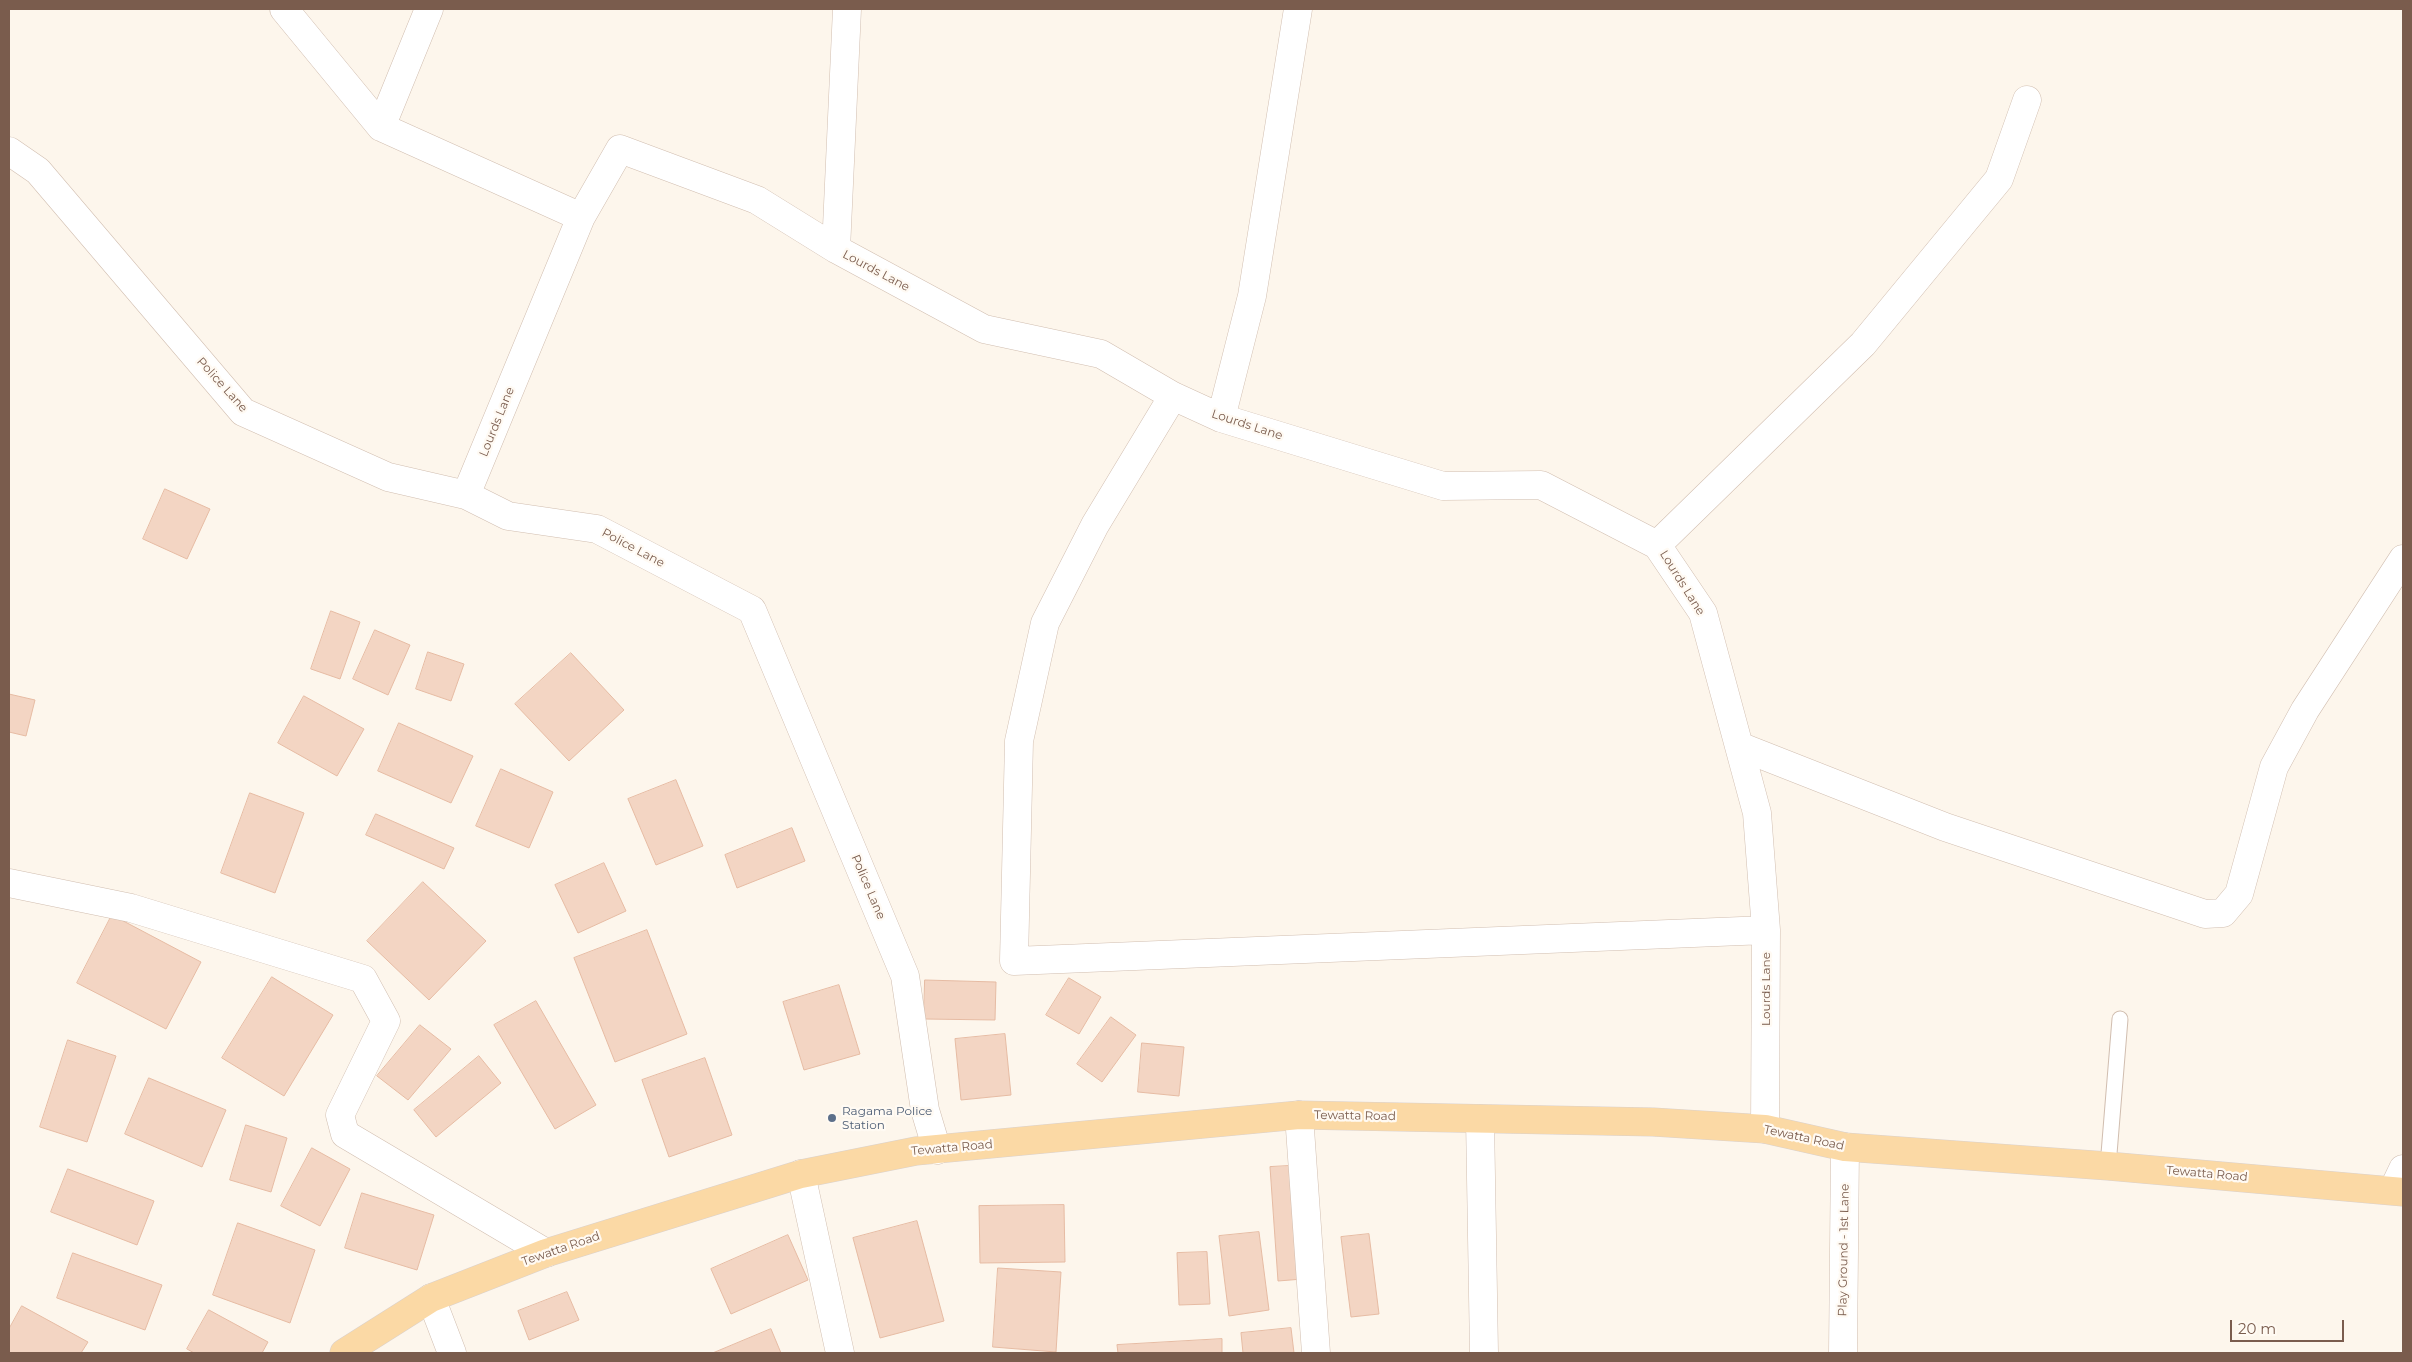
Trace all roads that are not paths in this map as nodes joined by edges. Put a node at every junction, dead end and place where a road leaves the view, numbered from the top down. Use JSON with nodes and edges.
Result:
{"nodes":[{"id":1,"x":284,"y":9,"type":"edge"},
{"id":2,"x":429,"y":9,"type":"edge"},
{"id":3,"x":847,"y":9,"type":"edge"},
{"id":4,"x":1298,"y":9,"type":"edge"},
{"id":5,"x":2027,"y":100,"type":"dead end"},
{"id":6,"x":381,"y":127,"type":"junction"},
{"id":7,"x":9,"y":151,"type":"edge"},
{"id":8,"x":581,"y":217,"type":"junction"},
{"id":9,"x":836,"y":249,"type":"junction"},
{"id":10,"x":1174,"y":396,"type":"junction"},
{"id":11,"x":1221,"y":418,"type":"junction"},
{"id":12,"x":466,"y":495,"type":"junction"},
{"id":13,"x":1657,"y":545,"type":"junction"},
{"id":14,"x":2403,"y":559,"type":"edge"},
{"id":15,"x":1739,"y":746,"type":"junction"},
{"id":16,"x":9,"y":883,"type":"edge"},
{"id":17,"x":1766,"y":930,"type":"junction"},
{"id":18,"x":2120,"y":1019,"type":"dead end"},
{"id":19,"x":1300,"y":1115,"type":"junction"},
{"id":20,"x":1480,"y":1119,"type":"junction"},
{"id":21,"x":1765,"y":1129,"type":"junction"},
{"id":22,"x":1845,"y":1147,"type":"junction"},
{"id":23,"x":937,"y":1150,"type":"junction"},
{"id":24,"x":2108,"y":1166,"type":"junction"},
{"id":25,"x":801,"y":1174,"type":"junction"},
{"id":26,"x":2400,"y":1184,"type":"edge"},
{"id":27,"x":546,"y":1253,"type":"junction"},
{"id":28,"x":431,"y":1298,"type":"junction"},
{"id":29,"x":344,"y":1353,"type":"edge"},
{"id":30,"x":452,"y":1353,"type":"edge"},
{"id":31,"x":840,"y":1353,"type":"edge"},
{"id":32,"x":1316,"y":1353,"type":"edge"},
{"id":33,"x":1484,"y":1353,"type":"edge"},
{"id":34,"x":1843,"y":1353,"type":"edge"}],
"edges":[{"from":1,"to":6,"type":"street"},
{"from":2,"to":6,"type":"street"},
{"from":3,"to":9,"type":"street"},
{"from":4,"to":11,"type":"street"},
{"from":5,"to":13,"type":"street"},
{"from":6,"to":8,"type":"street"},
{"from":7,"to":12,"type":"street","name":"Police Lane"},
{"from":8,"to":9,"type":"street","name":"Lourds Lane"},
{"from":8,"to":12,"type":"street","name":"Lourds Lane"},
{"from":9,"to":10,"type":"street","name":"Lourds Lane"},
{"from":10,"to":11,"type":"street","name":"Lourds Lane"},
{"from":10,"to":17,"type":"street"},
{"from":11,"to":13,"type":"street","name":"Lourds Lane"},
{"from":12,"to":23,"type":"street","name":"Police Lane"},
{"from":13,"to":15,"type":"street","name":"Lourds Lane"},
{"from":14,"to":15,"type":"street"},
{"from":15,"to":17,"type":"street","name":"Lourds Lane"},
{"from":16,"to":27,"type":"street"},
{"from":17,"to":21,"type":"street","name":"Lourds Lane"},
{"from":18,"to":24,"type":"lane"},
{"from":19,"to":20,"type":"main road","name":"Tewatta Road"},
{"from":19,"to":23,"type":"main road","name":"Tewatta Road"},
{"from":19,"to":32,"type":"street"},
{"from":20,"to":21,"type":"main road","name":"Tewatta Road"},
{"from":20,"to":33,"type":"street"},
{"from":21,"to":22,"type":"main road","name":"Tewatta Road"},
{"from":22,"to":24,"type":"main road","name":"Tewatta Road"},
{"from":22,"to":34,"type":"street","name":"Play Ground - 1st Lane"},
{"from":23,"to":25,"type":"main road","name":"Tewatta Road"},
{"from":24,"to":26,"type":"main road","name":"Tewatta Road"},
{"from":25,"to":27,"type":"main road","name":"Tewatta Road"},
{"from":25,"to":31,"type":"street"},
{"from":27,"to":28,"type":"main road","name":"Tewatta Road"},
{"from":28,"to":29,"type":"main road","name":"Tewatta Road"},
{"from":28,"to":30,"type":"street"}]}
